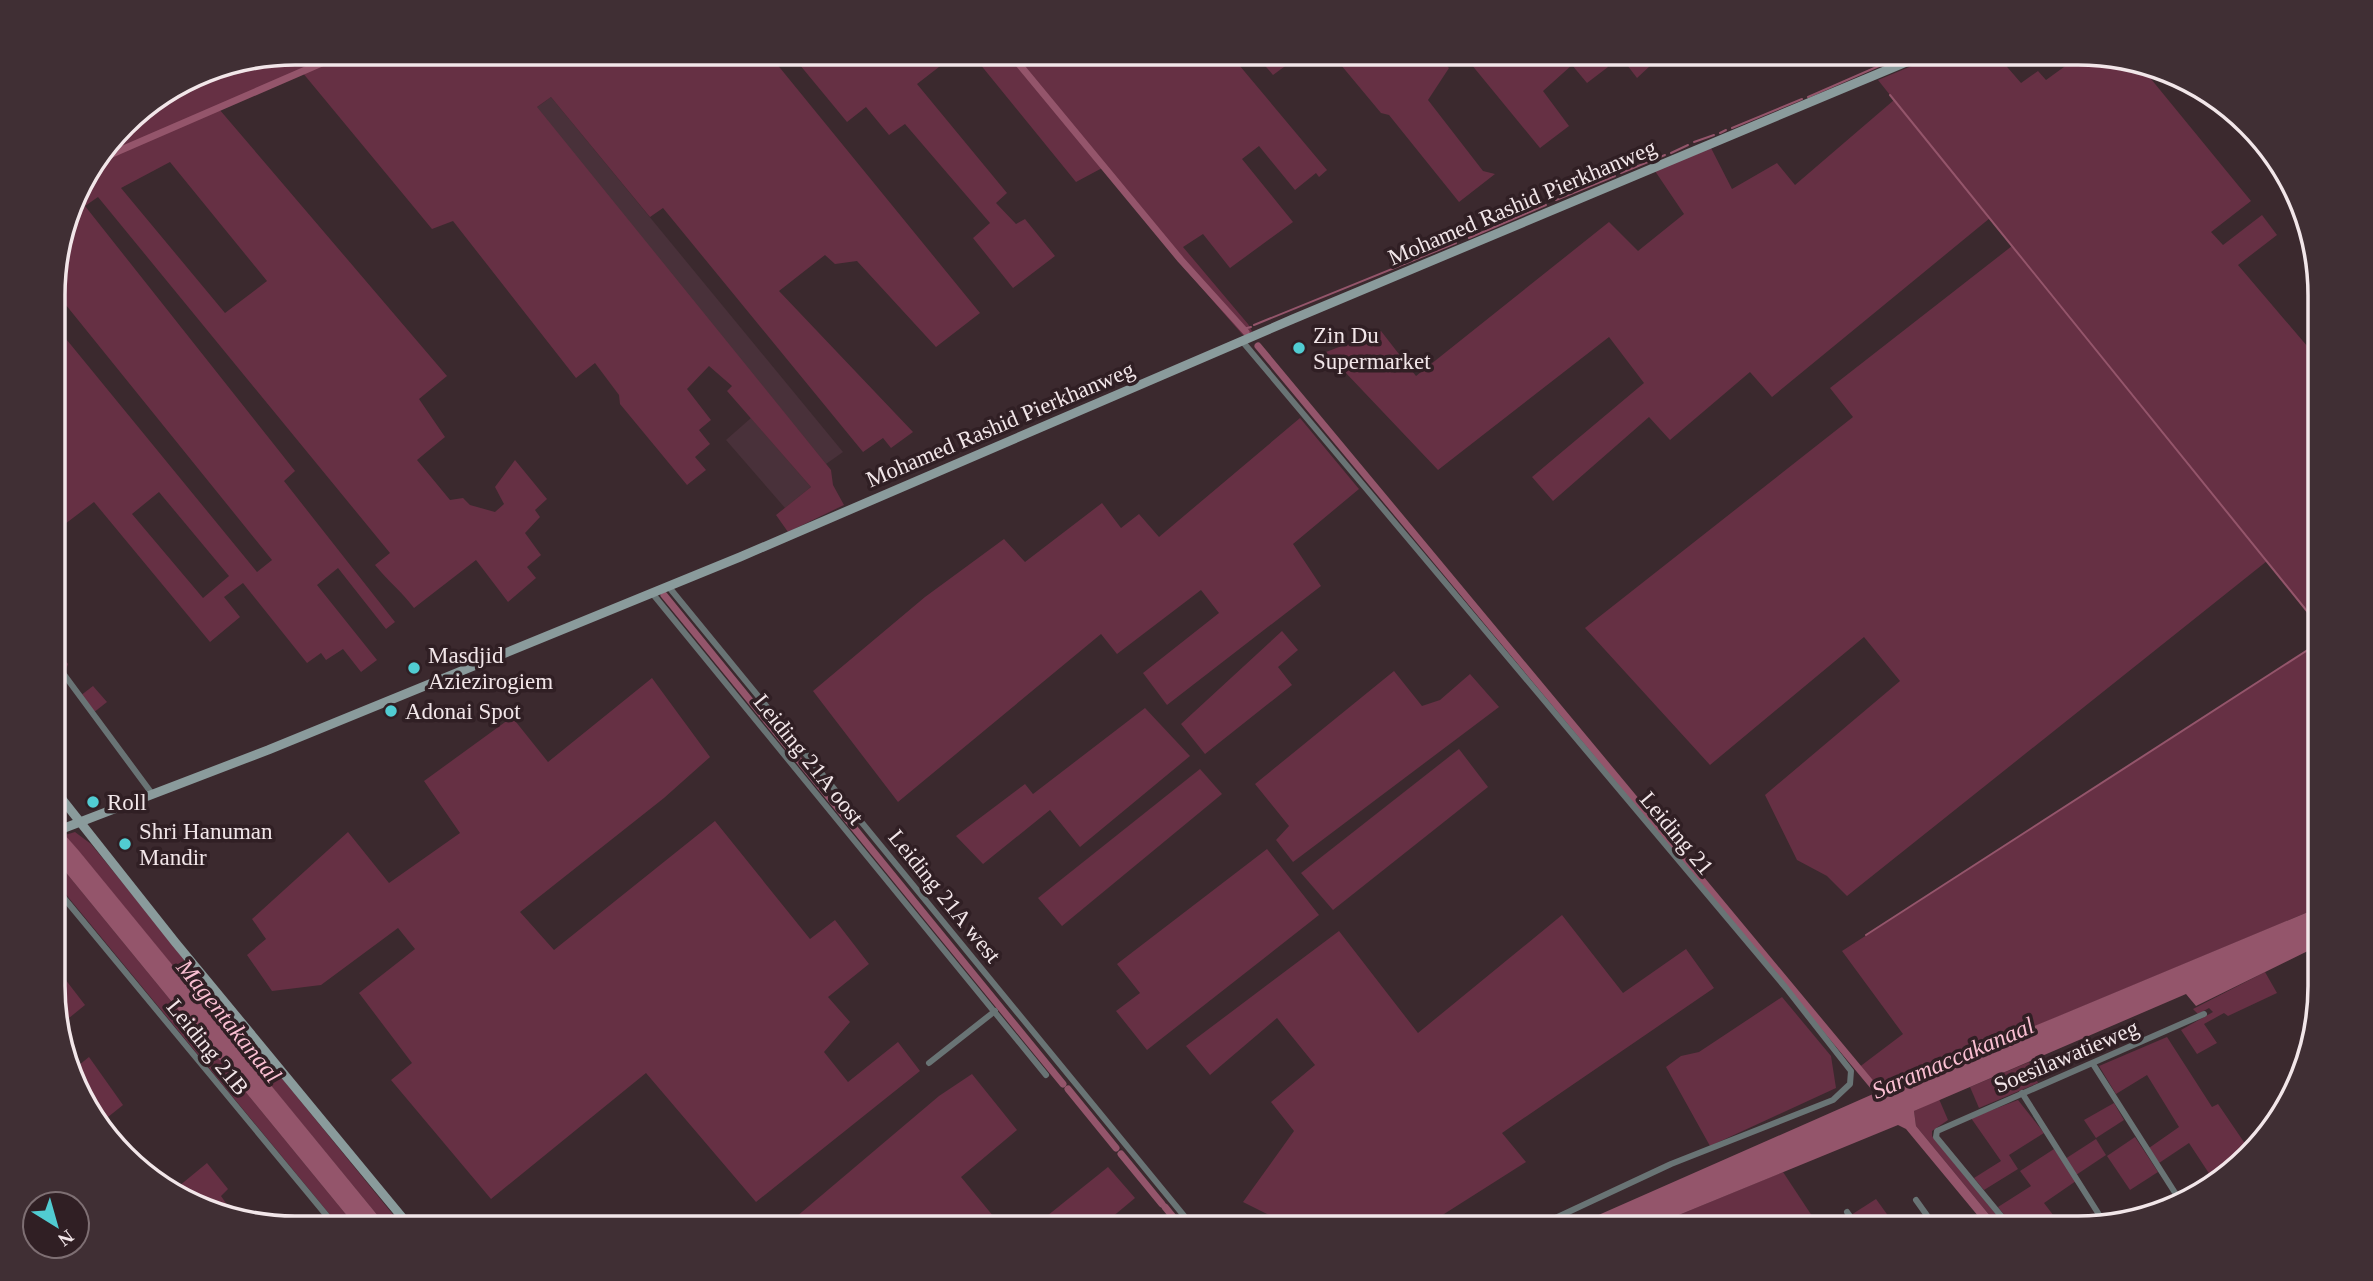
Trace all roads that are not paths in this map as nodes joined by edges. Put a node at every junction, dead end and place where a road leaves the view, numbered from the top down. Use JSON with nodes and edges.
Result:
{"nodes":[{"id":1,"x":1899,"y":65,"type":"edge"},
{"id":2,"x":1242,"y":341,"type":"junction"},
{"id":3,"x":668,"y":586,"type":"junction"},
{"id":4,"x":652,"y":593,"type":"junction"},
{"id":5,"x":65,"y":677,"type":"edge"},
{"id":6,"x":153,"y":794,"type":"junction"},
{"id":7,"x":65,"y":803,"type":"edge"},
{"id":8,"x":81,"y":823,"type":"junction"},
{"id":9,"x":65,"y":829,"type":"edge"},
{"id":10,"x":65,"y":899,"type":"edge"},
{"id":11,"x":995,"y":1011,"type":"junction"},
{"id":12,"x":2204,"y":1014,"type":"dead end"},
{"id":13,"x":929,"y":1063,"type":"dead end"},
{"id":14,"x":2093,"y":1064,"type":"junction"},
{"id":15,"x":1046,"y":1075,"type":"dead end"},
{"id":16,"x":2022,"y":1093,"type":"junction"},
{"id":17,"x":2176,"y":1194,"type":"edge"},
{"id":18,"x":1916,"y":1200,"type":"dead end"},
{"id":19,"x":1847,"y":1212,"type":"dead end"},
{"id":20,"x":2099,"y":1215,"type":"edge"},
{"id":21,"x":327,"y":1216,"type":"edge"},
{"id":22,"x":401,"y":1216,"type":"edge"},
{"id":23,"x":1184,"y":1216,"type":"edge"},
{"id":24,"x":1560,"y":1216,"type":"edge"},
{"id":25,"x":1850,"y":1216,"type":"edge"},
{"id":26,"x":1927,"y":1216,"type":"edge"},
{"id":27,"x":2001,"y":1216,"type":"edge"}],
"edges":[{"from":1,"to":2,"type":"street","name":"Mohamed Rashid Pierkhanweg"},
{"from":2,"to":3,"type":"street","name":"Mohamed Rashid Pierkhanweg"},
{"from":2,"to":24,"type":"street","name":"Leiding 21"},
{"from":3,"to":4,"type":"street","name":"Mohamed Rashid Pierkhanweg"},
{"from":3,"to":23,"type":"street","name":"Leiding 21A west"},
{"from":4,"to":6,"type":"street","name":"Mohamed Rashid Pierkhanweg"},
{"from":4,"to":11,"type":"street","name":"Leiding 21A oost"},
{"from":5,"to":6,"type":"street"},
{"from":6,"to":8,"type":"street","name":"Mohamed Rashid Pierkhanweg"},
{"from":7,"to":8,"type":"street"},
{"from":8,"to":9,"type":"street","name":"Mohamed Rashid Pierkhanweg"},
{"from":8,"to":22,"type":"street"},
{"from":10,"to":21,"type":"street","name":"Leiding 21B"},
{"from":11,"to":13,"type":"street"},
{"from":11,"to":15,"type":"street","name":"Leiding 21A oost"},
{"from":12,"to":14,"type":"street","name":"Soesilawatieweg"},
{"from":14,"to":16,"type":"street","name":"Soesilawatieweg"},
{"from":14,"to":17,"type":"street"},
{"from":16,"to":20,"type":"street"},
{"from":16,"to":27,"type":"street","name":"Soesilawatieweg"},
{"from":18,"to":26,"type":"street"},
{"from":19,"to":25,"type":"street"}]}
